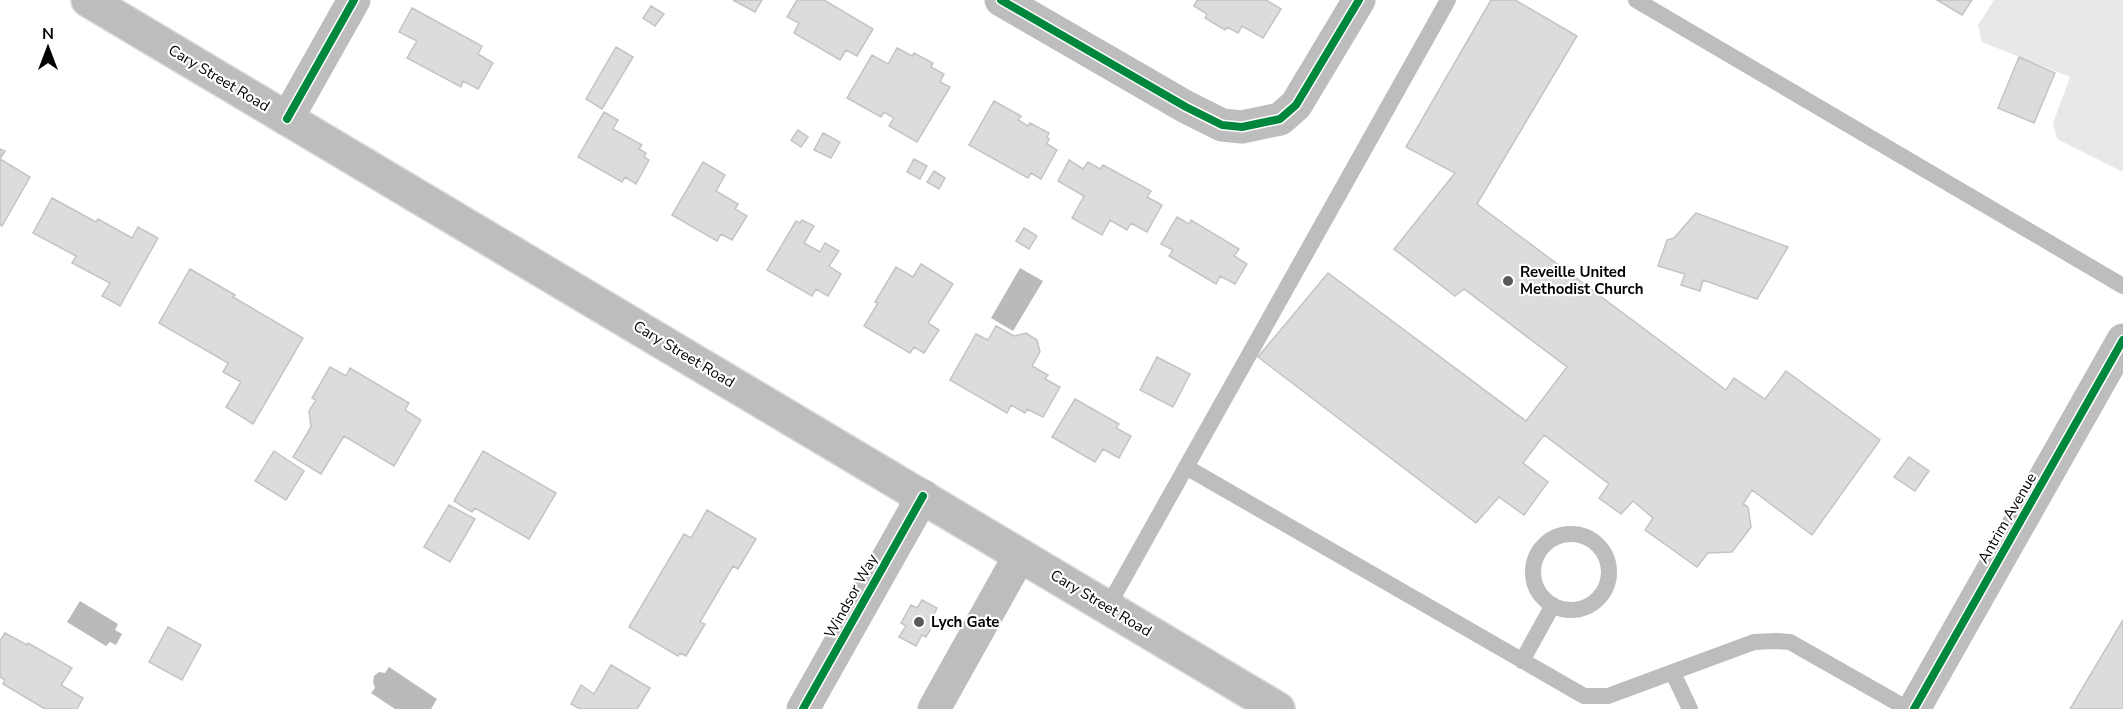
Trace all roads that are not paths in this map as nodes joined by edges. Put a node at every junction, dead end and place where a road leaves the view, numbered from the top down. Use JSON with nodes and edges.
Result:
{"nodes":[{"id":1,"x":88,"y":0,"type":"edge"},
{"id":2,"x":354,"y":0,"type":"edge"},
{"id":3,"x":1001,"y":0,"type":"edge"},
{"id":4,"x":1359,"y":0,"type":"edge"},
{"id":5,"x":1448,"y":0,"type":"edge"},
{"id":6,"x":1636,"y":0,"type":"edge"},
{"id":7,"x":287,"y":119,"type":"junction"},
{"id":8,"x":2123,"y":286,"type":"edge"},
{"id":9,"x":2123,"y":340,"type":"edge"},
{"id":10,"x":1186,"y":467,"type":"junction"},
{"id":11,"x":923,"y":496,"type":"junction"},
{"id":12,"x":1020,"y":555,"type":"junction"},
{"id":13,"x":1553,"y":605,"type":"junction"},
{"id":14,"x":1107,"y":608,"type":"junction"},
{"id":15,"x":1522,"y":661,"type":"junction"},
{"id":16,"x":1673,"y":673,"type":"junction"},
{"id":17,"x":803,"y":709,"type":"edge"},
{"id":18,"x":934,"y":709,"type":"edge"},
{"id":19,"x":1278,"y":709,"type":"edge"},
{"id":20,"x":1690,"y":709,"type":"edge"},
{"id":21,"x":1908,"y":709,"type":"edge"},
{"id":22,"x":1914,"y":709,"type":"edge"}],
"edges":[{"from":1,"to":7,"type":"street","name":"Cary Street Road"},
{"from":2,"to":7,"type":"street"},
{"from":3,"to":4,"type":"street"},
{"from":5,"to":10,"type":"lane"},
{"from":6,"to":8,"type":"lane"},
{"from":7,"to":11,"type":"street","name":"Cary Street Road"},
{"from":9,"to":22,"type":"street","name":"Antrim Avenue"},
{"from":10,"to":14,"type":"lane"},
{"from":10,"to":15,"type":"lane"},
{"from":11,"to":12,"type":"street","name":"Cary Street Road"},
{"from":11,"to":17,"type":"street","name":"Windsor Way"},
{"from":12,"to":14,"type":"street","name":"Cary Street Road"},
{"from":12,"to":18,"type":"street"},
{"from":13,"to":13,"type":"lane"},
{"from":13,"to":15,"type":"lane"},
{"from":14,"to":19,"type":"street","name":"Cary Street Road"},
{"from":15,"to":16,"type":"lane"},
{"from":16,"to":20,"type":"lane"},
{"from":16,"to":21,"type":"lane"}]}
